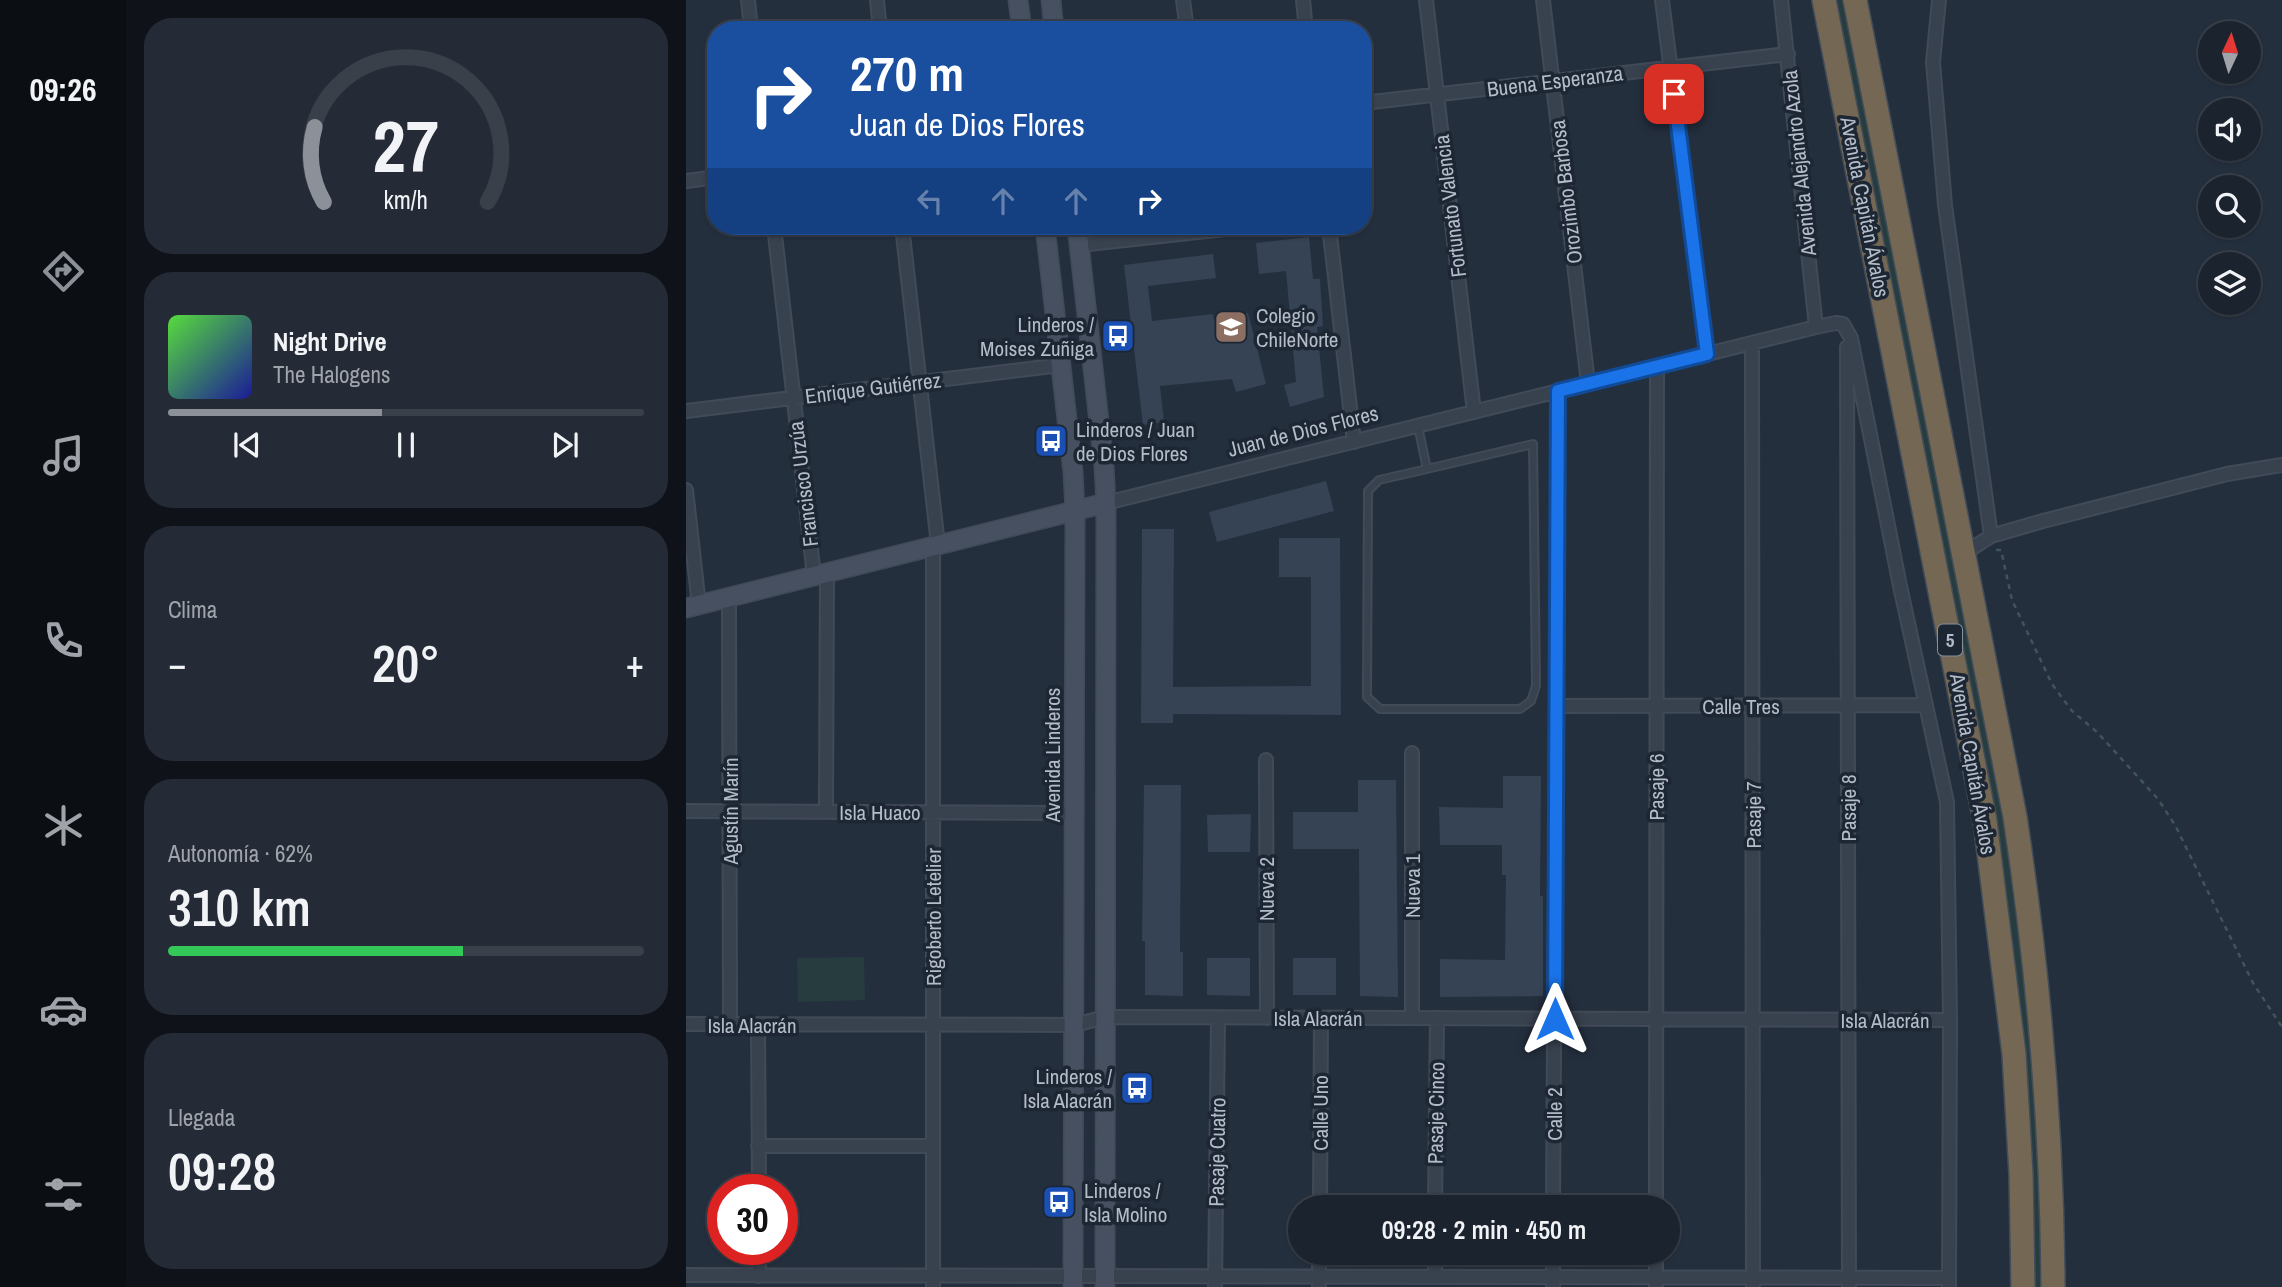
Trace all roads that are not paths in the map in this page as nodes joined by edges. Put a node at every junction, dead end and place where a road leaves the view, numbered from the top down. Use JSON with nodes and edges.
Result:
{"nodes":[{"id":1,"x":748,"y":0,"type":"edge"},
{"id":2,"x":877,"y":0,"type":"edge"},
{"id":3,"x":1018,"y":0,"type":"edge"},
{"id":4,"x":1051,"y":0,"type":"edge"},
{"id":5,"x":1184,"y":0,"type":"edge"},
{"id":6,"x":1303,"y":0,"type":"edge"},
{"id":7,"x":1426,"y":0,"type":"edge"},
{"id":8,"x":1543,"y":0,"type":"edge"},
{"id":9,"x":1662,"y":0,"type":"edge"},
{"id":10,"x":1781,"y":0,"type":"edge"},
{"id":11,"x":1824,"y":0,"type":"edge"},
{"id":12,"x":1855,"y":0,"type":"edge"},
{"id":13,"x":1939,"y":0,"type":"edge"},
{"id":14,"x":750,"y":21,"type":"edge"},
{"id":15,"x":879,"y":21,"type":"edge"},
{"id":16,"x":1021,"y":21,"type":"edge"},
{"id":17,"x":1053,"y":21,"type":"edge"},
{"id":18,"x":1186,"y":21,"type":"edge"},
{"id":19,"x":1305,"y":21,"type":"edge"},
{"id":20,"x":1788,"y":54,"type":"junction"},
{"id":21,"x":1671,"y":68,"type":"junction"},
{"id":22,"x":1553,"y":82,"type":"junction"},
{"id":23,"x":1437,"y":95,"type":"junction"},
{"id":24,"x":1372,"y":102,"type":"edge"},
{"id":25,"x":707,"y":178,"type":"edge"},
{"id":26,"x":686,"y":181,"type":"edge"},
{"id":27,"x":775,"y":235,"type":"edge"},
{"id":28,"x":903,"y":235,"type":"edge"},
{"id":29,"x":1046,"y":235,"type":"edge"},
{"id":30,"x":1078,"y":235,"type":"edge"},
{"id":31,"x":1157,"y":235,"type":"edge"},
{"id":32,"x":1330,"y":235,"type":"edge"},
{"id":33,"x":1079,"y":245,"type":"junction"},
{"id":34,"x":1816,"y":327,"type":"junction"},
{"id":35,"x":1847,"y":330,"type":"junction"},
{"id":36,"x":1752,"y":343,"type":"junction"},
{"id":37,"x":1707,"y":354,"type":"junction"},
{"id":38,"x":1061,"y":365,"type":"junction"},
{"id":39,"x":1657,"y":367,"type":"junction"},
{"id":40,"x":920,"y":382,"type":"junction"},
{"id":41,"x":1588,"y":383,"type":"junction"},
{"id":42,"x":1558,"y":391,"type":"junction"},
{"id":43,"x":793,"y":398,"type":"junction"},
{"id":44,"x":686,"y":411,"type":"edge"},
{"id":45,"x":1474,"y":412,"type":"junction"},
{"id":46,"x":1418,"y":426,"type":"junction"},
{"id":47,"x":1354,"y":442,"type":"junction"},
{"id":48,"x":2282,"y":465,"type":"edge"},
{"id":49,"x":1427,"y":469,"type":"junction"},
{"id":50,"x":686,"y":490,"type":"edge"},
{"id":51,"x":1106,"y":503,"type":"junction"},
{"id":52,"x":1075,"y":511,"type":"junction"},
{"id":53,"x":1991,"y":537,"type":"junction"},
{"id":54,"x":935,"y":546,"type":"junction"},
{"id":55,"x":1965,"y":553,"type":"junction"},
{"id":56,"x":821,"y":575,"type":"junction"},
{"id":57,"x":729,"y":598,"type":"junction"},
{"id":58,"x":692,"y":607,"type":"edge"},
{"id":59,"x":1926,"y":705,"type":"junction"},
{"id":60,"x":1556,"y":706,"type":"junction"},
{"id":61,"x":1656,"y":706,"type":"junction"},
{"id":62,"x":1753,"y":706,"type":"junction"},
{"id":63,"x":1848,"y":706,"type":"junction"},
{"id":64,"x":1412,"y":753,"type":"dead end"},
{"id":65,"x":1266,"y":760,"type":"dead end"},
{"id":66,"x":686,"y":811,"type":"edge"},
{"id":67,"x":730,"y":812,"type":"junction"},
{"id":68,"x":826,"y":812,"type":"junction"},
{"id":69,"x":933,"y":813,"type":"junction"},
{"id":70,"x":1074,"y":813,"type":"junction"},
{"id":71,"x":1105,"y":1017,"type":"junction"},
{"id":72,"x":1218,"y":1018,"type":"junction"},
{"id":73,"x":1267,"y":1018,"type":"junction"},
{"id":74,"x":1321,"y":1018,"type":"junction"},
{"id":75,"x":1412,"y":1018,"type":"junction"},
{"id":76,"x":1437,"y":1018,"type":"junction"},
{"id":77,"x":1555,"y":1019,"type":"junction"},
{"id":78,"x":1656,"y":1019,"type":"junction"},
{"id":79,"x":1753,"y":1019,"type":"junction"},
{"id":80,"x":1849,"y":1020,"type":"junction"},
{"id":81,"x":1950,"y":1020,"type":"junction"},
{"id":82,"x":686,"y":1024,"type":"edge"},
{"id":83,"x":730,"y":1024,"type":"junction"},
{"id":84,"x":758,"y":1025,"type":"junction"},
{"id":85,"x":933,"y":1025,"type":"junction"},
{"id":86,"x":1075,"y":1025,"type":"junction"},
{"id":87,"x":758,"y":1146,"type":"junction"},
{"id":88,"x":933,"y":1146,"type":"junction"},
{"id":89,"x":758,"y":1174,"type":"edge"},
{"id":90,"x":1320,"y":1195,"type":"edge"},
{"id":91,"x":1435,"y":1195,"type":"edge"},
{"id":92,"x":1553,"y":1195,"type":"edge"},
{"id":93,"x":1656,"y":1195,"type":"edge"},
{"id":94,"x":759,"y":1265,"type":"edge"},
{"id":95,"x":1435,"y":1265,"type":"edge"},
{"id":96,"x":686,"y":1275,"type":"edge"},
{"id":97,"x":759,"y":1276,"type":"junction"},
{"id":98,"x":1435,"y":1277,"type":"junction"},
{"id":99,"x":787,"y":1281,"type":"edge"},
{"id":100,"x":933,"y":1281,"type":"edge"},
{"id":101,"x":1073,"y":1282,"type":"edge"},
{"id":102,"x":1105,"y":1282,"type":"edge"},
{"id":103,"x":1215,"y":1282,"type":"edge"},
{"id":104,"x":1319,"y":1282,"type":"edge"},
{"id":105,"x":1553,"y":1282,"type":"edge"},
{"id":106,"x":1656,"y":1282,"type":"edge"},
{"id":107,"x":1753,"y":1282,"type":"edge"},
{"id":108,"x":1849,"y":1282,"type":"edge"},
{"id":109,"x":1949,"y":1282,"type":"edge"},
{"id":110,"x":2024,"y":1287,"type":"edge"},
{"id":111,"x":2053,"y":1287,"type":"edge"}],
"edges":[{"from":1,"to":14,"type":"street"},
{"from":2,"to":15,"type":"street"},
{"from":3,"to":16,"type":"street"},
{"from":4,"to":17,"type":"street"},
{"from":5,"to":18,"type":"street"},
{"from":6,"to":19,"type":"street"},
{"from":7,"to":23,"type":"street","name":"Fortunato Valencia"},
{"from":8,"to":22,"type":"street","name":"Orozimbo Barbosa"},
{"from":9,"to":21,"type":"street"},
{"from":10,"to":20,"type":"street","name":"Avenida Alejandro Azola"},
{"from":11,"to":110,"type":"highway","name":"Avenida Capitán Ávalos","number":"5"},
{"from":12,"to":55,"type":"highway","name":"Avenida Capitán Ávalos","number":"5"},
{"from":13,"to":53,"type":"street"},
{"from":20,"to":21,"type":"street","name":"Buena Esperanza"},
{"from":20,"to":34,"type":"street","name":"Avenida Alejandro Azola"},
{"from":21,"to":22,"type":"street","name":"Buena Esperanza"},
{"from":21,"to":37,"type":"street"},
{"from":22,"to":23,"type":"street","name":"Buena Esperanza"},
{"from":22,"to":41,"type":"street","name":"Orozimbo Barbosa"},
{"from":23,"to":24,"type":"street","name":"Buena Esperanza"},
{"from":23,"to":45,"type":"street","name":"Fortunato Valencia"},
{"from":25,"to":26,"type":"street"},
{"from":27,"to":43,"type":"street","name":"Francisco Urzúa"},
{"from":28,"to":40,"type":"street","name":"Rigoberto Letelier"},
{"from":29,"to":38,"type":"street","name":"Avenida Linderos"},
{"from":30,"to":33,"type":"street"},
{"from":31,"to":33,"type":"street"},
{"from":32,"to":47,"type":"street"},
{"from":33,"to":51,"type":"street"},
{"from":34,"to":35,"type":"street","name":"Juan de Dios Flores"},
{"from":34,"to":36,"type":"street","name":"Juan de Dios Flores"},
{"from":35,"to":59,"type":"street","name":"Avenida Capitán Ávalos"},
{"from":35,"to":63,"type":"street","name":"Pasaje 8"},
{"from":36,"to":37,"type":"street","name":"Juan de Dios Flores"},
{"from":36,"to":62,"type":"street","name":"Pasaje 7"},
{"from":37,"to":39,"type":"street","name":"Juan de Dios Flores"},
{"from":38,"to":40,"type":"street","name":"Enrique Gutiérrez"},
{"from":38,"to":52,"type":"street","name":"Avenida Linderos"},
{"from":39,"to":41,"type":"street","name":"Juan de Dios Flores"},
{"from":39,"to":61,"type":"street","name":"Pasaje 6"},
{"from":40,"to":43,"type":"street","name":"Enrique Gutiérrez"},
{"from":40,"to":54,"type":"street","name":"Rigoberto Letelier"},
{"from":41,"to":42,"type":"street","name":"Juan de Dios Flores"},
{"from":42,"to":45,"type":"street","name":"Juan de Dios Flores"},
{"from":42,"to":60,"type":"street","name":"Calle 2"},
{"from":43,"to":44,"type":"street","name":"Enrique Gutiérrez"},
{"from":43,"to":56,"type":"street","name":"Francisco Urzúa"},
{"from":45,"to":46,"type":"street","name":"Juan de Dios Flores"},
{"from":46,"to":47,"type":"street","name":"Juan de Dios Flores"},
{"from":46,"to":49,"type":"lane"},
{"from":47,"to":51,"type":"street","name":"Juan de Dios Flores"},
{"from":48,"to":53,"type":"street"},
{"from":49,"to":49,"type":"lane"},
{"from":50,"to":58,"type":"street"},
{"from":51,"to":52,"type":"street","name":"Juan de Dios Flores"},
{"from":51,"to":71,"type":"street"},
{"from":52,"to":54,"type":"street","name":"Juan de Dios Flores"},
{"from":52,"to":70,"type":"street","name":"Avenida Linderos"},
{"from":53,"to":55,"type":"street"},
{"from":54,"to":56,"type":"street","name":"Juan de Dios Flores"},
{"from":54,"to":69,"type":"street","name":"Rigoberto Letelier"},
{"from":55,"to":111,"type":"highway","name":"Avenida Capitán Ávalos","number":"5"},
{"from":56,"to":57,"type":"street","name":"Juan de Dios Flores"},
{"from":56,"to":68,"type":"street","name":"Francisco Urzúa"},
{"from":57,"to":58,"type":"street","name":"Juan de Dios Flores"},
{"from":57,"to":67,"type":"street","name":"Agustín Marín"},
{"from":59,"to":63,"type":"street","name":"Calle Tres"},
{"from":59,"to":81,"type":"street","name":"Avenida Capitán Ávalos"},
{"from":60,"to":61,"type":"street","name":"Calle Tres"},
{"from":60,"to":77,"type":"street","name":"Calle 2"},
{"from":61,"to":62,"type":"street","name":"Calle Tres"},
{"from":61,"to":78,"type":"street","name":"Pasaje 6"},
{"from":62,"to":63,"type":"street","name":"Calle Tres"},
{"from":62,"to":79,"type":"street","name":"Pasaje 7"},
{"from":63,"to":80,"type":"street","name":"Pasaje 8"},
{"from":64,"to":75,"type":"street","name":"Nueva 1"},
{"from":65,"to":73,"type":"street","name":"Nueva 2"},
{"from":66,"to":67,"type":"street","name":"Isla Huaco"},
{"from":67,"to":68,"type":"street","name":"Isla Huaco"},
{"from":67,"to":83,"type":"street","name":"Agustín Marín"},
{"from":68,"to":69,"type":"street","name":"Isla Huaco"},
{"from":69,"to":70,"type":"street","name":"Isla Huaco"},
{"from":69,"to":85,"type":"street","name":"Rigoberto Letelier"},
{"from":70,"to":86,"type":"street","name":"Avenida Linderos"},
{"from":71,"to":72,"type":"street","name":"Isla Alacrán"},
{"from":71,"to":86,"type":"street","name":"Isla Alacrán"},
{"from":71,"to":102,"type":"street"},
{"from":72,"to":73,"type":"street","name":"Isla Alacrán"},
{"from":72,"to":103,"type":"street","name":"Pasaje Cuatro"},
{"from":73,"to":74,"type":"street","name":"Isla Alacrán"},
{"from":74,"to":75,"type":"street","name":"Isla Alacrán"},
{"from":74,"to":90,"type":"street","name":"Calle Uno"},
{"from":75,"to":76,"type":"street","name":"Isla Alacrán"},
{"from":76,"to":77,"type":"street","name":"Isla Alacrán"},
{"from":76,"to":91,"type":"street","name":"Pasaje Cinco"},
{"from":77,"to":78,"type":"street","name":"Isla Alacrán"},
{"from":77,"to":92,"type":"street","name":"Calle 2"},
{"from":78,"to":79,"type":"street","name":"Isla Alacrán"},
{"from":78,"to":93,"type":"street","name":"Pasaje 6"},
{"from":79,"to":80,"type":"street","name":"Isla Alacrán"},
{"from":79,"to":107,"type":"street","name":"Pasaje 7"},
{"from":80,"to":81,"type":"street","name":"Isla Alacrán"},
{"from":80,"to":108,"type":"street","name":"Pasaje 8"},
{"from":81,"to":109,"type":"street","name":"Avenida Capitán Ávalos"},
{"from":82,"to":83,"type":"street","name":"Isla Alacrán"},
{"from":83,"to":84,"type":"street","name":"Isla Alacrán"},
{"from":84,"to":85,"type":"street","name":"Isla Alacrán"},
{"from":84,"to":87,"type":"street"},
{"from":85,"to":86,"type":"street","name":"Isla Alacrán"},
{"from":85,"to":88,"type":"street","name":"Rigoberto Letelier"},
{"from":86,"to":101,"type":"street","name":"Avenida Linderos"},
{"from":87,"to":88,"type":"street"},
{"from":87,"to":89,"type":"street"},
{"from":88,"to":100,"type":"street","name":"Rigoberto Letelier"},
{"from":94,"to":97,"type":"street"},
{"from":95,"to":98,"type":"street"},
{"from":96,"to":97,"type":"street"},
{"from":97,"to":99,"type":"street"},
{"from":98,"to":104,"type":"street"},
{"from":98,"to":105,"type":"street"},
{"from":99,"to":100,"type":"street"},
{"from":100,"to":101,"type":"street"},
{"from":101,"to":102,"type":"street"},
{"from":102,"to":103,"type":"street"},
{"from":103,"to":104,"type":"street"},
{"from":105,"to":106,"type":"street"},
{"from":106,"to":107,"type":"street"},
{"from":107,"to":108,"type":"street"},
{"from":108,"to":109,"type":"street"}]}
